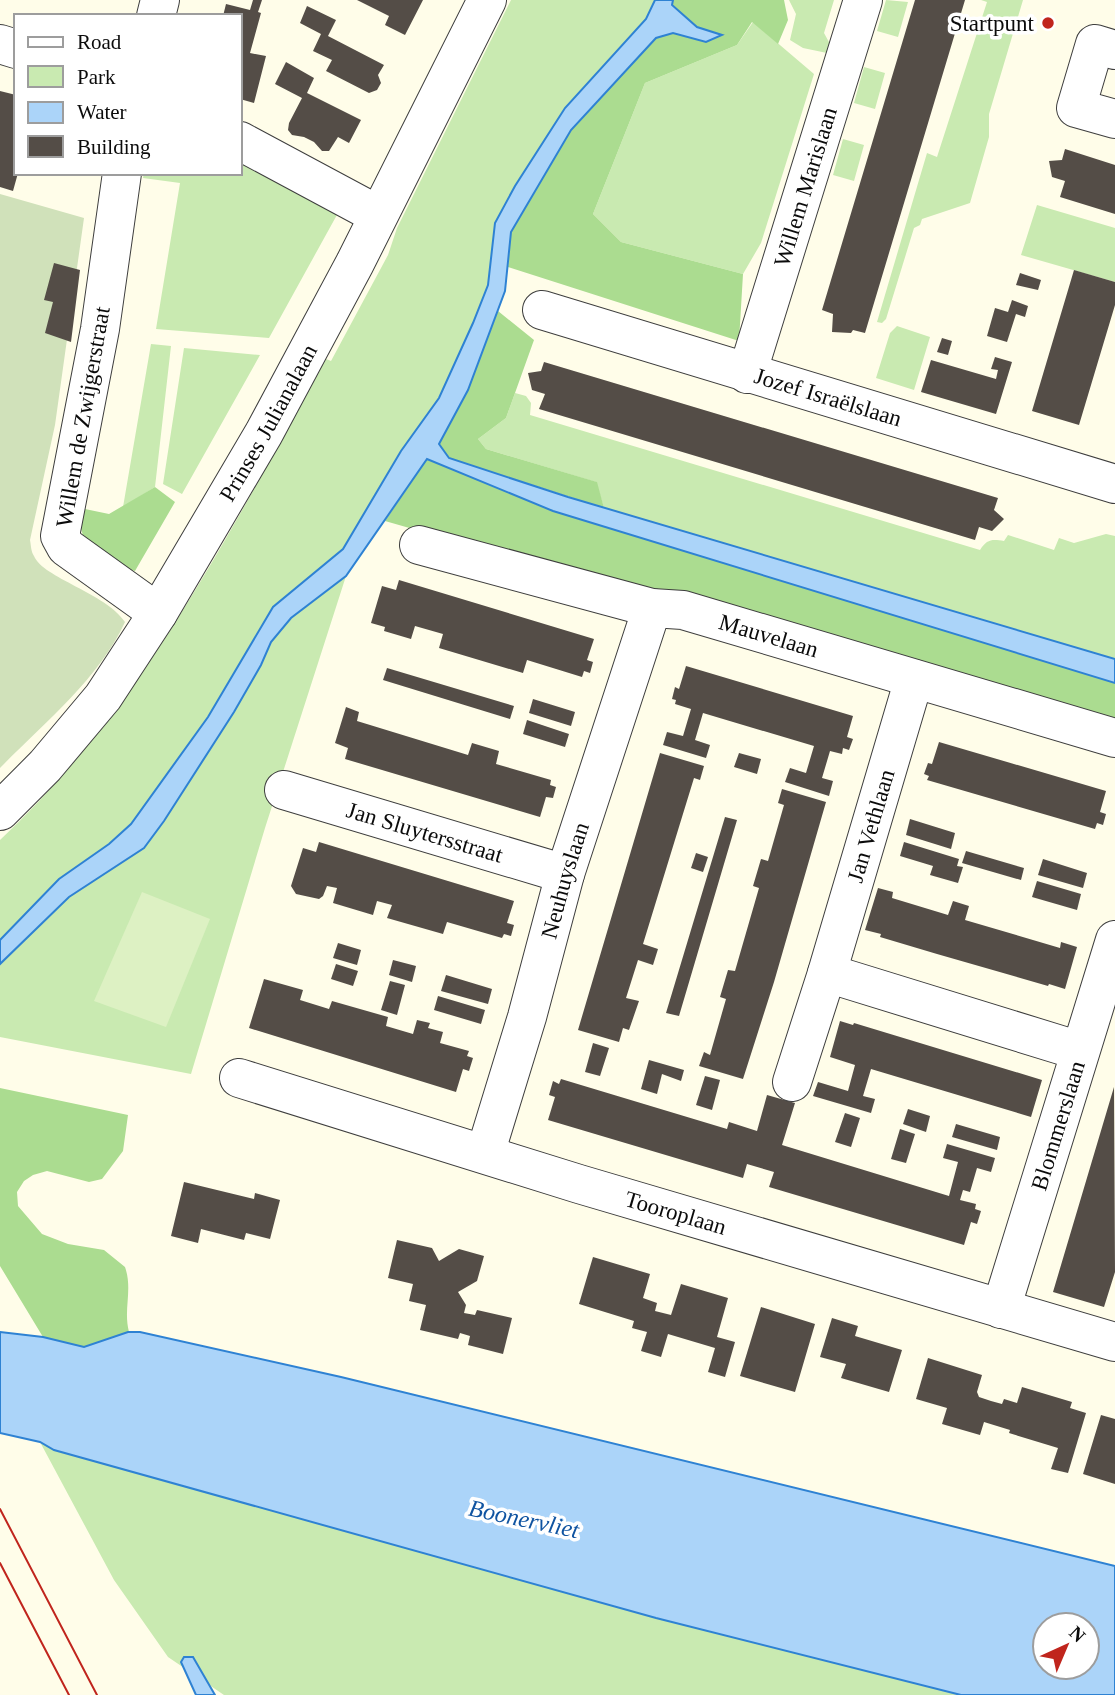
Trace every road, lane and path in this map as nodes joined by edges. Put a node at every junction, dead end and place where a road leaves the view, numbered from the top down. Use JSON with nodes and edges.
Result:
{"nodes":[{"id":1,"x":487,"y":0,"type":"edge"},
{"id":2,"x":863,"y":0,"type":"edge"},
{"id":3,"x":1115,"y":50,"type":"edge"},
{"id":4,"x":1115,"y":119,"type":"edge"},
{"id":5,"x":242,"y":142,"type":"edge"},
{"id":6,"x":122,"y":175,"type":"edge"},
{"id":7,"x":378,"y":215,"type":"junction"},
{"id":8,"x":542,"y":310,"type":"dead end"},
{"id":9,"x":747,"y":374,"type":"junction"},
{"id":10,"x":1115,"y":484,"type":"edge"},
{"id":11,"x":419,"y":545,"type":"dead end"},
{"id":12,"x":652,"y":608,"type":"junction"},
{"id":13,"x":158,"y":613,"type":"junction"},
{"id":14,"x":914,"y":679,"type":"junction"},
{"id":15,"x":1115,"y":738,"type":"edge"},
{"id":16,"x":284,"y":790,"type":"dead end"},
{"id":17,"x":0,"y":811,"type":"edge"},
{"id":18,"x":565,"y":874,"type":"junction"},
{"id":19,"x":1115,"y":940,"type":"edge"},
{"id":20,"x":827,"y":973,"type":"junction"},
{"id":21,"x":1080,"y":1051,"type":"junction"},
{"id":22,"x":239,"y":1078,"type":"dead end"},
{"id":23,"x":792,"y":1082,"type":"dead end"},
{"id":24,"x":485,"y":1154,"type":"junction"},
{"id":25,"x":1001,"y":1309,"type":"junction"},
{"id":26,"x":1115,"y":1342,"type":"edge"}],
"edges":[{"from":1,"to":7,"type":"street","name":"Prinses Julianalaan"},
{"from":2,"to":9,"type":"street","name":"Willem Marislaan"},
{"from":3,"to":4,"type":"street"},
{"from":5,"to":7,"type":"street"},
{"from":6,"to":13,"type":"street","name":"Willem de Zwijgerstraat"},
{"from":7,"to":13,"type":"street","name":"Prinses Julianalaan"},
{"from":8,"to":9,"type":"street","name":"Jozef Israëlslaan"},
{"from":9,"to":10,"type":"street","name":"Jozef Israëlslaan"},
{"from":11,"to":12,"type":"street","name":"Mauvelaan"},
{"from":12,"to":14,"type":"street","name":"Mauvelaan"},
{"from":12,"to":18,"type":"street","name":"Neuhuyslaan"},
{"from":13,"to":17,"type":"street","name":"Prinses Julianalaan"},
{"from":14,"to":15,"type":"street","name":"Mauvelaan"},
{"from":14,"to":20,"type":"street","name":"Jan Vethlaan"},
{"from":16,"to":18,"type":"street","name":"Jan Sluytersstraat"},
{"from":18,"to":24,"type":"street","name":"Neuhuyslaan"},
{"from":19,"to":21,"type":"street","name":"Blommerslaan"},
{"from":20,"to":21,"type":"street"},
{"from":20,"to":23,"type":"street","name":"Jan Vethlaan"},
{"from":21,"to":25,"type":"street","name":"Blommerslaan"},
{"from":22,"to":24,"type":"street","name":"Tooroplaan"},
{"from":24,"to":25,"type":"street","name":"Tooroplaan"},
{"from":25,"to":26,"type":"street","name":"Tooroplaan"}]}
